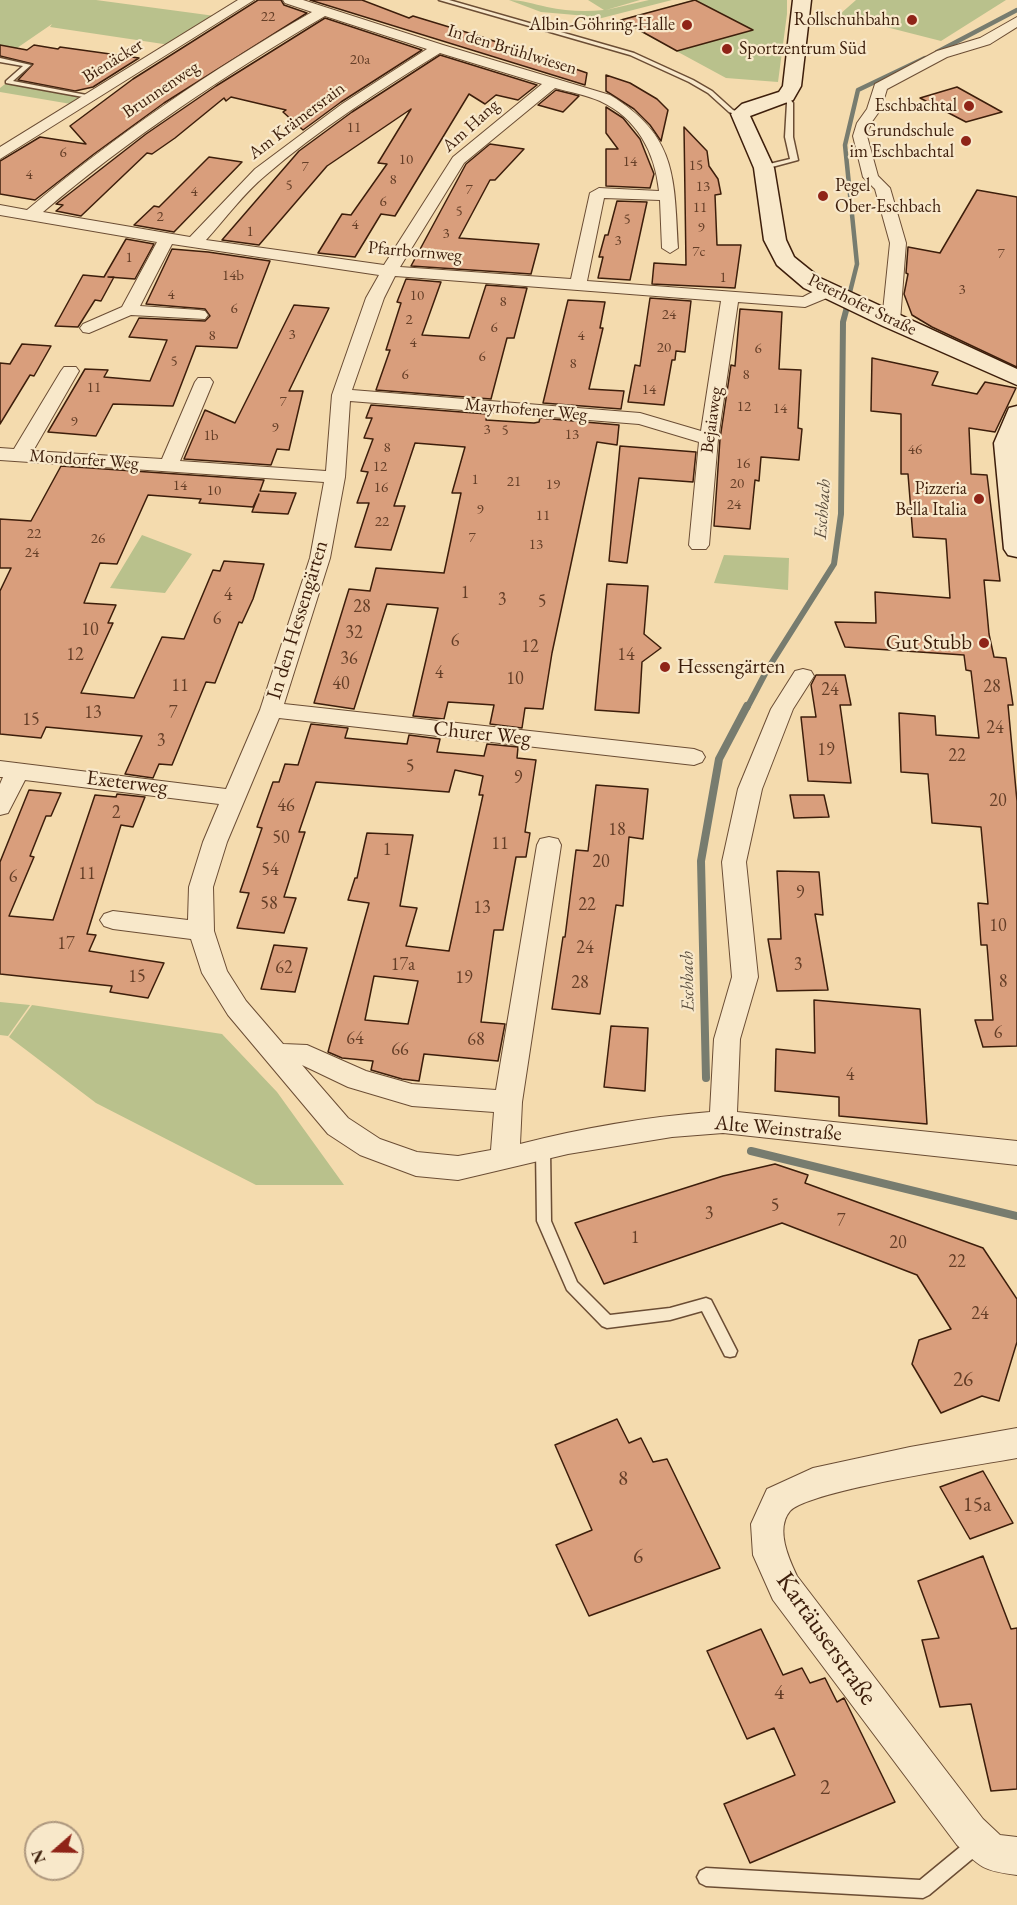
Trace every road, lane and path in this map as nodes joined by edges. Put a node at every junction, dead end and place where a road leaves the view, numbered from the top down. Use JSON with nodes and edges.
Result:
{"nodes":[{"id":1,"x":247,"y":0,"type":"edge"},
{"id":2,"x":290,"y":0,"type":"edge"},
{"id":3,"x":442,"y":0,"type":"edge"},
{"id":4,"x":802,"y":0,"type":"edge"},
{"id":5,"x":323,"y":11,"type":"junction"},
{"id":6,"x":1017,"y":21,"type":"edge"},
{"id":7,"x":438,"y":48,"type":"junction"},
{"id":8,"x":0,"y":60,"type":"edge"},
{"id":9,"x":553,"y":82,"type":"junction"},
{"id":10,"x":786,"y":96,"type":"junction"},
{"id":11,"x":94,"y":97,"type":"junction"},
{"id":12,"x":740,"y":114,"type":"junction"},
{"id":13,"x":0,"y":154,"type":"edge"},
{"id":14,"x":764,"y":168,"type":"junction"},
{"id":15,"x":667,"y":196,"type":"junction"},
{"id":16,"x":0,"y":210,"type":"edge"},
{"id":17,"x":30,"y":215,"type":"junction"},
{"id":18,"x":167,"y":238,"type":"junction"},
{"id":19,"x":194,"y":243,"type":"junction"},
{"id":20,"x":669,"y":248,"type":"dead end"},
{"id":21,"x":389,"y":271,"type":"junction"},
{"id":22,"x":578,"y":285,"type":"junction"},
{"id":23,"x":835,"y":295,"type":"junction"},
{"id":24,"x":729,"y":296,"type":"junction"},
{"id":25,"x":129,"y":310,"type":"junction"},
{"id":26,"x":199,"y":315,"type":"dead end"},
{"id":27,"x":884,"y":318,"type":"junction"},
{"id":28,"x":89,"y":328,"type":"dead end"},
{"id":29,"x":70,"y":371,"type":"dead end"},
{"id":30,"x":1017,"y":378,"type":"edge"},
{"id":31,"x":204,"y":382,"type":"dead end"},
{"id":32,"x":341,"y":395,"type":"junction"},
{"id":33,"x":1017,"y":413,"type":"edge"},
{"id":34,"x":709,"y":439,"type":"junction"},
{"id":35,"x":0,"y":454,"type":"edge"},
{"id":36,"x":20,"y":456,"type":"junction"},
{"id":37,"x":169,"y":465,"type":"junction"},
{"id":38,"x":335,"y":477,"type":"junction"},
{"id":39,"x":699,"y":545,"type":"dead end"},
{"id":40,"x":1017,"y":549,"type":"edge"},
{"id":41,"x":803,"y":676,"type":"dead end"},
{"id":42,"x":271,"y":710,"type":"junction"},
{"id":43,"x":694,"y":757,"type":"dead end"},
{"id":44,"x":9,"y":770,"type":"edge"},
{"id":45,"x":235,"y":798,"type":"junction"},
{"id":46,"x":0,"y":807,"type":"edge"},
{"id":47,"x":549,"y":846,"type":"dead end"},
{"id":48,"x":112,"y":920,"type":"dead end"},
{"id":49,"x":201,"y":931,"type":"junction"},
{"id":50,"x":276,"y":1054,"type":"junction"},
{"id":51,"x":508,"y":1102,"type":"junction"},
{"id":52,"x":723,"y":1122,"type":"junction"},
{"id":53,"x":543,"y":1149,"type":"junction"},
{"id":54,"x":1017,"y":1153,"type":"edge"},
{"id":55,"x":505,"y":1159,"type":"junction"},
{"id":56,"x":730,"y":1351,"type":"dead end"},
{"id":57,"x":1017,"y":1443,"type":"edge"},
{"id":58,"x":980,"y":1841,"type":"junction"},
{"id":59,"x":1017,"y":1856,"type":"edge"},
{"id":60,"x":706,"y":1877,"type":"dead end"}],
"edges":[{"from":1,"to":11,"type":"street","name":"Bienäcker"},
{"from":2,"to":5,"type":"street","name":"In den Brühlwiesen"},
{"from":3,"to":12,"type":"lane"},
{"from":4,"to":10,"type":"street"},
{"from":5,"to":7,"type":"street","name":"In den Brühlwiesen"},
{"from":5,"to":17,"type":"street","name":"Brunnenweg"},
{"from":6,"to":27,"type":"street"},
{"from":7,"to":9,"type":"street","name":"In den Brühlwiesen"},
{"from":7,"to":19,"type":"street","name":"Am Krämersrain"},
{"from":8,"to":11,"type":"lane"},
{"from":9,"to":15,"type":"street","name":"In den Brühlwiesen"},
{"from":9,"to":21,"type":"street","name":"Am Hang"},
{"from":10,"to":12,"type":"street"},
{"from":10,"to":14,"type":"lane"},
{"from":11,"to":13,"type":"street","name":"Bienäcker"},
{"from":12,"to":14,"type":"street","name":"Peterhofer Straße"},
{"from":14,"to":23,"type":"street","name":"Peterhofer Straße"},
{"from":15,"to":20,"type":"street","name":"In den Brühlwiesen"},
{"from":15,"to":22,"type":"street"},
{"from":16,"to":17,"type":"street","name":"Pfarrbornweg"},
{"from":17,"to":18,"type":"street","name":"Pfarrbornweg"},
{"from":18,"to":19,"type":"street","name":"Pfarrbornweg"},
{"from":18,"to":25,"type":"street"},
{"from":19,"to":21,"type":"street","name":"Pfarrbornweg"},
{"from":21,"to":22,"type":"street","name":"Pfarrbornweg"},
{"from":21,"to":32,"type":"street","name":"In den Hessengärten"},
{"from":22,"to":24,"type":"street","name":"Pfarrbornweg"},
{"from":23,"to":24,"type":"street","name":"Pfarrbornweg"},
{"from":23,"to":27,"type":"street","name":"Peterhofer Straße"},
{"from":24,"to":34,"type":"street","name":"Bejaiaweg"},
{"from":25,"to":26,"type":"street"},
{"from":25,"to":28,"type":"street"},
{"from":27,"to":30,"type":"street","name":"Peterhofer Straße"},
{"from":29,"to":36,"type":"street"},
{"from":31,"to":37,"type":"street","name":"Mondorfer Weg"},
{"from":32,"to":34,"type":"street","name":"Mayrhofener Weg"},
{"from":32,"to":38,"type":"street","name":"In den Hessengärten"},
{"from":33,"to":40,"type":"street"},
{"from":34,"to":39,"type":"street","name":"Bejaiaweg"},
{"from":35,"to":36,"type":"street","name":"Mondorfer Weg"},
{"from":36,"to":37,"type":"street","name":"Mondorfer Weg"},
{"from":37,"to":38,"type":"street","name":"Mondorfer Weg"},
{"from":38,"to":42,"type":"street","name":"In den Hessengärten"},
{"from":41,"to":52,"type":"street"},
{"from":42,"to":43,"type":"street","name":"Churer Weg"},
{"from":42,"to":45,"type":"street","name":"In den Hessengärten"},
{"from":44,"to":45,"type":"street","name":"Exeterweg"},
{"from":44,"to":46,"type":"street","name":"Exeterweg"},
{"from":45,"to":49,"type":"street","name":"In den Hessengärten"},
{"from":47,"to":51,"type":"street"},
{"from":48,"to":49,"type":"street"},
{"from":49,"to":50,"type":"street","name":"In den Hessengärten"},
{"from":50,"to":51,"type":"street"},
{"from":50,"to":55,"type":"street","name":"In den Hessengärten"},
{"from":51,"to":55,"type":"street"},
{"from":52,"to":53,"type":"street","name":"Alte Weinstraße"},
{"from":52,"to":54,"type":"street","name":"Alte Weinstraße"},
{"from":53,"to":55,"type":"street","name":"Alte Weinstraße"},
{"from":53,"to":56,"type":"lane"},
{"from":57,"to":58,"type":"street","name":"Kartäuserstraße"},
{"from":58,"to":59,"type":"street","name":"Kartäuserstraße"},
{"from":58,"to":60,"type":"lane"}]}
